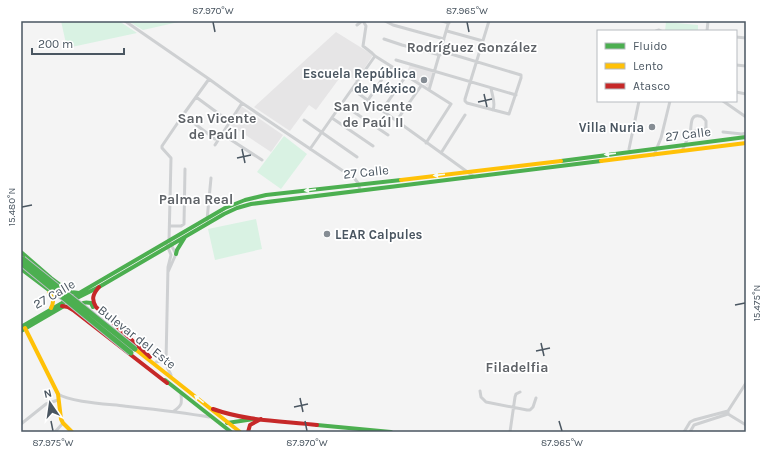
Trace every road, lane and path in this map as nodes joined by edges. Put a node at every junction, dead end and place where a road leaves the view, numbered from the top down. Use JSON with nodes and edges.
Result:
{"nodes":[{"id":1,"x":125,"y":21,"type":"edge"},
{"id":2,"x":362,"y":21,"type":"edge"},
{"id":3,"x":386,"y":21,"type":"edge"},
{"id":4,"x":442,"y":21,"type":"edge"},
{"id":5,"x":489,"y":21,"type":"edge"},
{"id":6,"x":449,"y":22,"type":"edge"},
{"id":7,"x":357,"y":25,"type":"dead end"},
{"id":8,"x":447,"y":30,"type":"junction"},
{"id":9,"x":384,"y":39,"type":"dead end"},
{"id":10,"x":444,"y":39,"type":"junction"},
{"id":11,"x":484,"y":42,"type":"junction"},
{"id":12,"x":440,"y":53,"type":"junction"},
{"id":13,"x":375,"y":56,"type":"junction"},
{"id":14,"x":396,"y":60,"type":"dead end"},
{"id":15,"x":477,"y":62,"type":"junction"},
{"id":16,"x":391,"y":66,"type":"junction"},
{"id":17,"x":435,"y":71,"type":"junction"},
{"id":18,"x":406,"y":76,"type":"junction"},
{"id":19,"x":209,"y":79,"type":"junction"},
{"id":20,"x":471,"y":82,"type":"junction"},
{"id":21,"x":421,"y":86,"type":"junction"},
{"id":22,"x":352,"y":88,"type":"junction"},
{"id":23,"x":491,"y":88,"type":"junction"},
{"id":24,"x":429,"y":90,"type":"junction"},
{"id":25,"x":516,"y":95,"type":"junction"},
{"id":26,"x":196,"y":97,"type":"junction"},
{"id":27,"x":368,"y":100,"type":"junction"},
{"id":28,"x":639,"y":102,"type":"edge"},
{"id":29,"x":670,"y":102,"type":"edge"},
{"id":30,"x":724,"y":102,"type":"edge"},
{"id":31,"x":242,"y":103,"type":"junction"},
{"id":32,"x":342,"y":104,"type":"junction"},
{"id":33,"x":382,"y":110,"type":"junction"},
{"id":34,"x":493,"y":110,"type":"junction"},
{"id":35,"x":182,"y":115,"type":"junction"},
{"id":36,"x":465,"y":115,"type":"dead end"},
{"id":37,"x":746,"y":117,"type":"edge"},
{"id":38,"x":332,"y":118,"type":"junction"},
{"id":39,"x":304,"y":120,"type":"dead end"},
{"id":40,"x":397,"y":120,"type":"junction"},
{"id":41,"x":230,"y":122,"type":"junction"},
{"id":42,"x":691,"y":131,"type":"junction"},
{"id":43,"x":322,"y":132,"type":"junction"},
{"id":44,"x":723,"y":132,"type":"dead end"},
{"id":45,"x":746,"y":132,"type":"edge"},
{"id":46,"x":222,"y":134,"type":"junction"},
{"id":47,"x":388,"y":135,"type":"dead end"},
{"id":48,"x":746,"y":137,"type":"edge"},
{"id":49,"x":215,"y":139,"type":"dead end"},
{"id":50,"x":426,"y":143,"type":"junction"},
{"id":51,"x":746,"y":143,"type":"edge"},
{"id":52,"x":215,"y":145,"type":"dead end"},
{"id":53,"x":373,"y":146,"type":"dead end"},
{"id":54,"x":683,"y":148,"type":"junction"},
{"id":55,"x":310,"y":149,"type":"junction"},
{"id":56,"x":629,"y":149,"type":"dead end"},
{"id":57,"x":661,"y":150,"type":"junction"},
{"id":58,"x":441,"y":153,"type":"junction"},
{"id":59,"x":357,"y":157,"type":"dead end"},
{"id":60,"x":262,"y":160,"type":"dead end"},
{"id":61,"x":578,"y":161,"type":"junction"},
{"id":62,"x":185,"y":169,"type":"dead end"},
{"id":63,"x":466,"y":172,"type":"junction"},
{"id":64,"x":473,"y":176,"type":"junction"},
{"id":65,"x":211,"y":178,"type":"dead end"},
{"id":66,"x":359,"y":187,"type":"junction"},
{"id":67,"x":207,"y":221,"type":"junction"},
{"id":68,"x":170,"y":226,"type":"junction"},
{"id":69,"x":185,"y":236,"type":"junction"},
{"id":70,"x":169,"y":244,"type":"junction"},
{"id":71,"x":21,"y":252,"type":"edge"},
{"id":72,"x":176,"y":254,"type":"junction"},
{"id":73,"x":22,"y":260,"type":"edge"},
{"id":74,"x":21,"y":269,"type":"edge"},
{"id":75,"x":168,"y":272,"type":"junction"},
{"id":76,"x":38,"y":283,"type":"junction"},
{"id":77,"x":60,"y":285,"type":"junction"},
{"id":78,"x":99,"y":287,"type":"junction"},
{"id":79,"x":79,"y":293,"type":"junction"},
{"id":80,"x":62,"y":306,"type":"junction"},
{"id":81,"x":51,"y":308,"type":"junction"},
{"id":82,"x":83,"y":318,"type":"junction"},
{"id":83,"x":22,"y":327,"type":"edge"},
{"id":84,"x":119,"y":328,"type":"junction"},
{"id":85,"x":133,"y":351,"type":"junction"},
{"id":86,"x":166,"y":358,"type":"junction"},
{"id":87,"x":156,"y":362,"type":"junction"},
{"id":88,"x":171,"y":375,"type":"junction"},
{"id":89,"x":167,"y":382,"type":"junction"},
{"id":90,"x":176,"y":382,"type":"junction"},
{"id":91,"x":746,"y":382,"type":"edge"},
{"id":92,"x":480,"y":391,"type":"dead end"},
{"id":93,"x":520,"y":392,"type":"dead end"},
{"id":94,"x":181,"y":394,"type":"junction"},
{"id":95,"x":58,"y":397,"type":"junction"},
{"id":96,"x":536,"y":398,"type":"dead end"},
{"id":97,"x":209,"y":407,"type":"junction"},
{"id":98,"x":514,"y":408,"type":"junction"},
{"id":99,"x":174,"y":411,"type":"junction"},
{"id":100,"x":728,"y":413,"type":"junction"},
{"id":101,"x":212,"y":417,"type":"junction"},
{"id":102,"x":259,"y":419,"type":"junction"},
{"id":103,"x":64,"y":423,"type":"junction"},
{"id":104,"x":229,"y":423,"type":"junction"},
{"id":105,"x":21,"y":424,"type":"edge"},
{"id":106,"x":220,"y":424,"type":"junction"},
{"id":107,"x":746,"y":425,"type":"edge"},
{"id":108,"x":55,"y":432,"type":"edge"},
{"id":109,"x":72,"y":432,"type":"edge"},
{"id":110,"x":230,"y":432,"type":"edge"},
{"id":111,"x":240,"y":432,"type":"edge"},
{"id":112,"x":248,"y":432,"type":"edge"},
{"id":113,"x":391,"y":432,"type":"edge"},
{"id":114,"x":510,"y":432,"type":"edge"},
{"id":115,"x":684,"y":432,"type":"edge"},
{"id":116,"x":690,"y":432,"type":"edge"}],
"edges":[{"from":1,"to":19,"type":"street"},
{"from":2,"to":7,"type":"street"},
{"from":2,"to":13,"type":"street"},
{"from":3,"to":10,"type":"street"},
{"from":4,"to":6,"type":"street"},
{"from":5,"to":11,"type":"street"},
{"from":6,"to":8,"type":"street"},
{"from":8,"to":10,"type":"street"},
{"from":8,"to":11,"type":"street"},
{"from":9,"to":12,"type":"street"},
{"from":10,"to":12,"type":"street"},
{"from":11,"to":15,"type":"street"},
{"from":12,"to":15,"type":"street"},
{"from":12,"to":17,"type":"street"},
{"from":13,"to":16,"type":"street"},
{"from":13,"to":22,"type":"street"},
{"from":14,"to":17,"type":"street"},
{"from":15,"to":20,"type":"street"},
{"from":15,"to":25,"type":"street"},
{"from":16,"to":18,"type":"street"},
{"from":16,"to":27,"type":"street"},
{"from":17,"to":20,"type":"street"},
{"from":17,"to":24,"type":"street"},
{"from":18,"to":21,"type":"street"},
{"from":18,"to":33,"type":"street"},
{"from":19,"to":26,"type":"street"},
{"from":19,"to":31,"type":"street"},
{"from":20,"to":23,"type":"street"},
{"from":20,"to":34,"type":"street"},
{"from":21,"to":24,"type":"street"},
{"from":21,"to":40,"type":"street"},
{"from":22,"to":27,"type":"street"},
{"from":22,"to":32,"type":"street"},
{"from":23,"to":25,"type":"street"},
{"from":23,"to":34,"type":"street"},
{"from":24,"to":50,"type":"street"},
{"from":25,"to":34,"type":"street"},
{"from":26,"to":35,"type":"street"},
{"from":26,"to":41,"type":"street"},
{"from":27,"to":33,"type":"street"},
{"from":28,"to":56,"type":"street"},
{"from":29,"to":57,"type":"street"},
{"from":30,"to":37,"type":"street"},
{"from":31,"to":41,"type":"street"},
{"from":31,"to":55,"type":"street"},
{"from":32,"to":38,"type":"street"},
{"from":32,"to":47,"type":"street"},
{"from":33,"to":40,"type":"street"},
{"from":35,"to":49,"type":"street"},
{"from":35,"to":68,"type":"street"},
{"from":36,"to":58,"type":"street"},
{"from":38,"to":43,"type":"street"},
{"from":38,"to":53,"type":"street"},
{"from":39,"to":43,"type":"street"},
{"from":40,"to":50,"type":"street"},
{"from":41,"to":46,"type":"street"},
{"from":42,"to":42,"type":"street"},
{"from":42,"to":54,"type":"street"},
{"from":43,"to":55,"type":"street"},
{"from":43,"to":59,"type":"street"},
{"from":44,"to":45,"type":"street"},
{"from":46,"to":52,"type":"street"},
{"from":46,"to":60,"type":"street"},
{"from":48,"to":54,"type":"main road","name":"27 Calle"},
{"from":50,"to":58,"type":"street"},
{"from":51,"to":54,"type":"main road","name":"27 Calle"},
{"from":54,"to":57,"type":"main road","name":"27 Calle"},
{"from":55,"to":66,"type":"street"},
{"from":57,"to":61,"type":"main road","name":"27 Calle","one_way":true},
{"from":57,"to":61,"type":"main road","name":"27 Calle"},
{"from":58,"to":63,"type":"street"},
{"from":61,"to":63,"type":"main road","name":"27 Calle"},
{"from":61,"to":64,"type":"main road","name":"27 Calle"},
{"from":62,"to":68,"type":"street"},
{"from":63,"to":64,"type":"street"},
{"from":63,"to":66,"type":"main road","name":"27 Calle","one_way":true},
{"from":64,"to":66,"type":"main road","name":"27 Calle"},
{"from":65,"to":67,"type":"street"},
{"from":66,"to":67,"type":"main road","name":"27 Calle"},
{"from":67,"to":69,"type":"main road","name":"27 Calle"},
{"from":67,"to":70,"type":"main road","name":"27 Calle"},
{"from":68,"to":70,"type":"street"},
{"from":69,"to":70,"type":"main road","name":"27 Calle"},
{"from":69,"to":72,"type":"main road"},
{"from":70,"to":72,"type":"street"},
{"from":70,"to":75,"type":"street"},
{"from":70,"to":78,"type":"main road","name":"27 Calle"},
{"from":70,"to":79,"type":"main road","name":"27 Calle"},
{"from":71,"to":77,"type":"main road"},
{"from":72,"to":75,"type":"street"},
{"from":73,"to":85,"type":"main road","name":"Bulevar del Este","bridge":true},
{"from":74,"to":76,"type":"main road"},
{"from":75,"to":86,"type":"street"},
{"from":76,"to":77,"type":"main road"},
{"from":76,"to":81,"type":"main road"},
{"from":77,"to":79,"type":"main road"},
{"from":78,"to":80,"type":"main road","name":"27 Calle"},
{"from":78,"to":84,"type":"main road"},
{"from":79,"to":81,"type":"main road","name":"27 Calle"},
{"from":80,"to":82,"type":"main road"},
{"from":80,"to":83,"type":"main road","name":"27 Calle"},
{"from":81,"to":83,"type":"main road","name":"27 Calle"},
{"from":82,"to":84,"type":"main road"},
{"from":82,"to":89,"type":"main road"},
{"from":83,"to":95,"type":"main road"},
{"from":84,"to":87,"type":"main road"},
{"from":85,"to":89,"type":"main road","name":"Bulevar del Este"},
{"from":85,"to":90,"type":"main road","name":"Bulevar del Este"},
{"from":86,"to":87,"type":"street"},
{"from":86,"to":88,"type":"street"},
{"from":87,"to":88,"type":"main road"},
{"from":88,"to":90,"type":"main road"},
{"from":89,"to":94,"type":"main road","name":"Bulevar del Este"},
{"from":97,"to":90,"type":"main road","name":"Bulevar del Este","one_way":true},
{"from":91,"to":100,"type":"street"},
{"from":92,"to":98,"type":"street"},
{"from":93,"to":98,"type":"street"},
{"from":94,"to":99,"type":"street"},
{"from":94,"to":101,"type":"main road","name":"Bulevar del Este"},
{"from":95,"to":99,"type":"street"},
{"from":95,"to":103,"type":"main road"},
{"from":95,"to":105,"type":"street"},
{"from":96,"to":98,"type":"street"},
{"from":97,"to":102,"type":"main road"},
{"from":97,"to":104,"type":"main road","name":"Bulevar del Este"},
{"from":98,"to":114,"type":"street"},
{"from":99,"to":101,"type":"street"},
{"from":100,"to":107,"type":"street"},
{"from":100,"to":115,"type":"street"},
{"from":100,"to":116,"type":"street"},
{"from":101,"to":106,"type":"main road","name":"Bulevar del Este"},
{"from":102,"to":104,"type":"main road"},
{"from":102,"to":112,"type":"main road"},
{"from":102,"to":113,"type":"main road"},
{"from":103,"to":108,"type":"street"},
{"from":103,"to":109,"type":"main road"},
{"from":104,"to":106,"type":"main road"},
{"from":104,"to":111,"type":"main road","name":"Bulevar del Este"},
{"from":106,"to":110,"type":"main road","name":"Bulevar del Este"}]}
